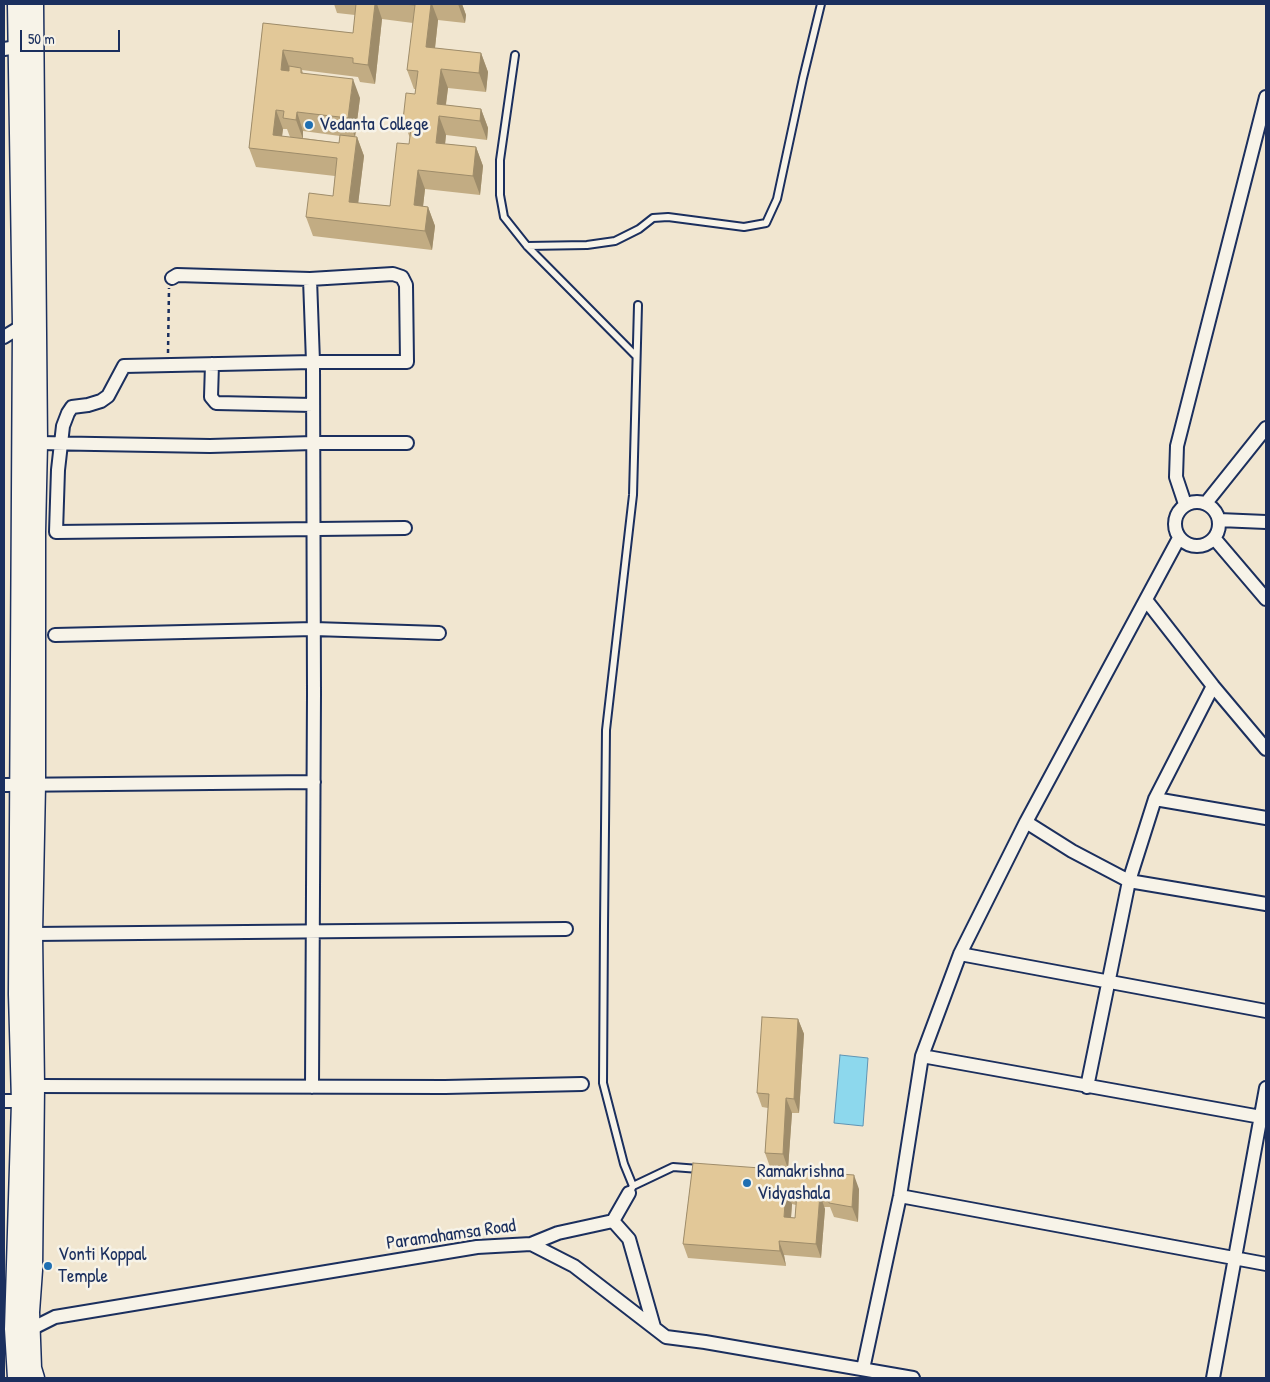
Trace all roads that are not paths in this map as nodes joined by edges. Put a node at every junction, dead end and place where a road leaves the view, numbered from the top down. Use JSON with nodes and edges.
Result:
{"nodes":[{"id":1,"x":17,"y":4,"type":"edge"},
{"id":2,"x":34,"y":4,"type":"edge"},
{"id":3,"x":821,"y":4,"type":"edge"},
{"id":4,"x":18,"y":47,"type":"edge"},
{"id":5,"x":515,"y":54,"type":"dead end"},
{"id":6,"x":1266,"y":97,"type":"edge"},
{"id":7,"x":527,"y":246,"type":"junction"},
{"id":8,"x":172,"y":278,"type":"road end"},
{"id":9,"x":310,"y":279,"type":"junction"},
{"id":10,"x":638,"y":305,"type":"dead end"},
{"id":11,"x":22,"y":326,"type":"junction"},
{"id":12,"x":4,"y":337,"type":"edge"},
{"id":13,"x":636,"y":356,"type":"junction"},
{"id":14,"x":313,"y":362,"type":"junction"},
{"id":15,"x":212,"y":364,"type":"junction"},
{"id":16,"x":313,"y":405,"type":"junction"},
{"id":17,"x":1266,"y":428,"type":"edge"},
{"id":18,"x":38,"y":443,"type":"junction"},
{"id":19,"x":62,"y":443,"type":"junction"},
{"id":20,"x":313,"y":443,"type":"junction"},
{"id":21,"x":407,"y":443,"type":"dead end"},
{"id":22,"x":1206,"y":503,"type":"junction"},
{"id":23,"x":1185,"y":504,"type":"junction"},
{"id":24,"x":1219,"y":520,"type":"junction"},
{"id":25,"x":1266,"y":522,"type":"edge"},
{"id":26,"x":405,"y":528,"type":"dead end"},
{"id":27,"x":313,"y":529,"type":"junction"},
{"id":28,"x":1179,"y":538,"type":"junction"},
{"id":29,"x":1214,"y":538,"type":"junction"},
{"id":30,"x":1266,"y":599,"type":"edge"},
{"id":31,"x":1146,"y":600,"type":"junction"},
{"id":32,"x":314,"y":629,"type":"junction"},
{"id":33,"x":440,"y":633,"type":"dead end"},
{"id":34,"x":55,"y":635,"type":"dead end"},
{"id":35,"x":1213,"y":686,"type":"junction"},
{"id":36,"x":1266,"y":749,"type":"edge"},
{"id":37,"x":314,"y":782,"type":"junction"},
{"id":38,"x":20,"y":785,"type":"edge"},
{"id":39,"x":1155,"y":799,"type":"junction"},
{"id":40,"x":1266,"y":818,"type":"edge"},
{"id":41,"x":1026,"y":822,"type":"junction"},
{"id":42,"x":1129,"y":881,"type":"junction"},
{"id":43,"x":1266,"y":904,"type":"edge"},
{"id":44,"x":566,"y":929,"type":"dead end"},
{"id":45,"x":313,"y":930,"type":"junction"},
{"id":46,"x":34,"y":934,"type":"junction"},
{"id":47,"x":960,"y":954,"type":"junction"},
{"id":48,"x":1108,"y":981,"type":"junction"},
{"id":49,"x":1266,"y":1011,"type":"edge"},
{"id":50,"x":922,"y":1056,"type":"junction"},
{"id":51,"x":582,"y":1084,"type":"dead end"},
{"id":52,"x":312,"y":1087,"type":"junction"},
{"id":53,"x":1087,"y":1087,"type":"junction"},
{"id":54,"x":1266,"y":1088,"type":"edge"},
{"id":55,"x":24,"y":1097,"type":"edge"},
{"id":56,"x":1261,"y":1117,"type":"junction"},
{"id":57,"x":711,"y":1170,"type":"edge"},
{"id":58,"x":631,"y":1190,"type":"junction"},
{"id":59,"x":900,"y":1196,"type":"junction"},
{"id":60,"x":613,"y":1221,"type":"junction"},
{"id":61,"x":531,"y":1244,"type":"junction"},
{"id":62,"x":1236,"y":1258,"type":"junction"},
{"id":63,"x":1266,"y":1264,"type":"edge"},
{"id":64,"x":31,"y":1320,"type":"junction"},
{"id":65,"x":654,"y":1327,"type":"junction"},
{"id":66,"x":863,"y":1369,"type":"junction"},
{"id":67,"x":17,"y":1378,"type":"edge"},
{"id":68,"x":35,"y":1378,"type":"edge"},
{"id":69,"x":913,"y":1378,"type":"edge"},
{"id":70,"x":1212,"y":1378,"type":"edge"}],
"edges":[{"from":1,"to":4,"type":"main road"},
{"from":2,"to":4,"type":"main road"},
{"from":3,"to":7,"type":"lane"},
{"from":4,"to":11,"type":"main road"},
{"from":4,"to":18,"type":"main road"},
{"from":5,"to":7,"type":"lane"},
{"from":6,"to":23,"type":"street"},
{"from":7,"to":13,"type":"lane"},
{"from":8,"to":9,"type":"street"},
{"from":9,"to":14,"type":"street"},
{"from":9,"to":14,"type":"street"},
{"from":10,"to":13,"type":"lane"},
{"from":11,"to":12,"type":"street"},
{"from":11,"to":38,"type":"main road"},
{"from":13,"to":58,"type":"lane"},
{"from":14,"to":15,"type":"street"},
{"from":14,"to":16,"type":"street"},
{"from":15,"to":16,"type":"street"},
{"from":15,"to":19,"type":"street"},
{"from":16,"to":20,"type":"street"},
{"from":17,"to":22,"type":"street"},
{"from":18,"to":19,"type":"street"},
{"from":18,"to":38,"type":"main road"},
{"from":19,"to":20,"type":"street"},
{"from":19,"to":27,"type":"street"},
{"from":20,"to":21,"type":"street"},
{"from":20,"to":27,"type":"street"},
{"from":22,"to":23,"type":"street"},
{"from":22,"to":24,"type":"street"},
{"from":23,"to":28,"type":"street"},
{"from":24,"to":25,"type":"street"},
{"from":24,"to":29,"type":"street"},
{"from":26,"to":27,"type":"street"},
{"from":27,"to":32,"type":"street"},
{"from":28,"to":29,"type":"street"},
{"from":28,"to":31,"type":"street"},
{"from":29,"to":30,"type":"street"},
{"from":31,"to":35,"type":"street"},
{"from":31,"to":41,"type":"street"},
{"from":32,"to":33,"type":"street"},
{"from":32,"to":34,"type":"street"},
{"from":32,"to":37,"type":"street"},
{"from":35,"to":36,"type":"street"},
{"from":35,"to":39,"type":"street"},
{"from":37,"to":38,"type":"street"},
{"from":37,"to":45,"type":"street"},
{"from":38,"to":46,"type":"main road"},
{"from":38,"to":55,"type":"main road"},
{"from":39,"to":40,"type":"street"},
{"from":39,"to":42,"type":"street"},
{"from":41,"to":42,"type":"street"},
{"from":41,"to":47,"type":"street"},
{"from":42,"to":43,"type":"street"},
{"from":42,"to":48,"type":"street"},
{"from":44,"to":45,"type":"street"},
{"from":45,"to":46,"type":"street"},
{"from":45,"to":52,"type":"street"},
{"from":46,"to":55,"type":"main road"},
{"from":47,"to":48,"type":"street"},
{"from":47,"to":50,"type":"street"},
{"from":48,"to":49,"type":"street"},
{"from":48,"to":53,"type":"street"},
{"from":50,"to":53,"type":"street"},
{"from":50,"to":59,"type":"street"},
{"from":51,"to":52,"type":"street"},
{"from":52,"to":55,"type":"street"},
{"from":53,"to":56,"type":"street"},
{"from":54,"to":56,"type":"street"},
{"from":55,"to":64,"type":"main road"},
{"from":55,"to":67,"type":"main road"},
{"from":56,"to":62,"type":"street"},
{"from":57,"to":58,"type":"lane"},
{"from":58,"to":60,"type":"street"},
{"from":59,"to":62,"type":"street"},
{"from":59,"to":66,"type":"street"},
{"from":60,"to":61,"type":"street"},
{"from":60,"to":65,"type":"street"},
{"from":61,"to":64,"type":"street","name":"Paramahamsa Road"},
{"from":61,"to":65,"type":"street","name":"Paramahamsa Road"},
{"from":62,"to":63,"type":"street"},
{"from":62,"to":70,"type":"street"},
{"from":64,"to":68,"type":"main road"},
{"from":65,"to":66,"type":"street","name":"Paramahamsa Road"},
{"from":66,"to":69,"type":"street","name":"Paramahamsa Road"}]}
